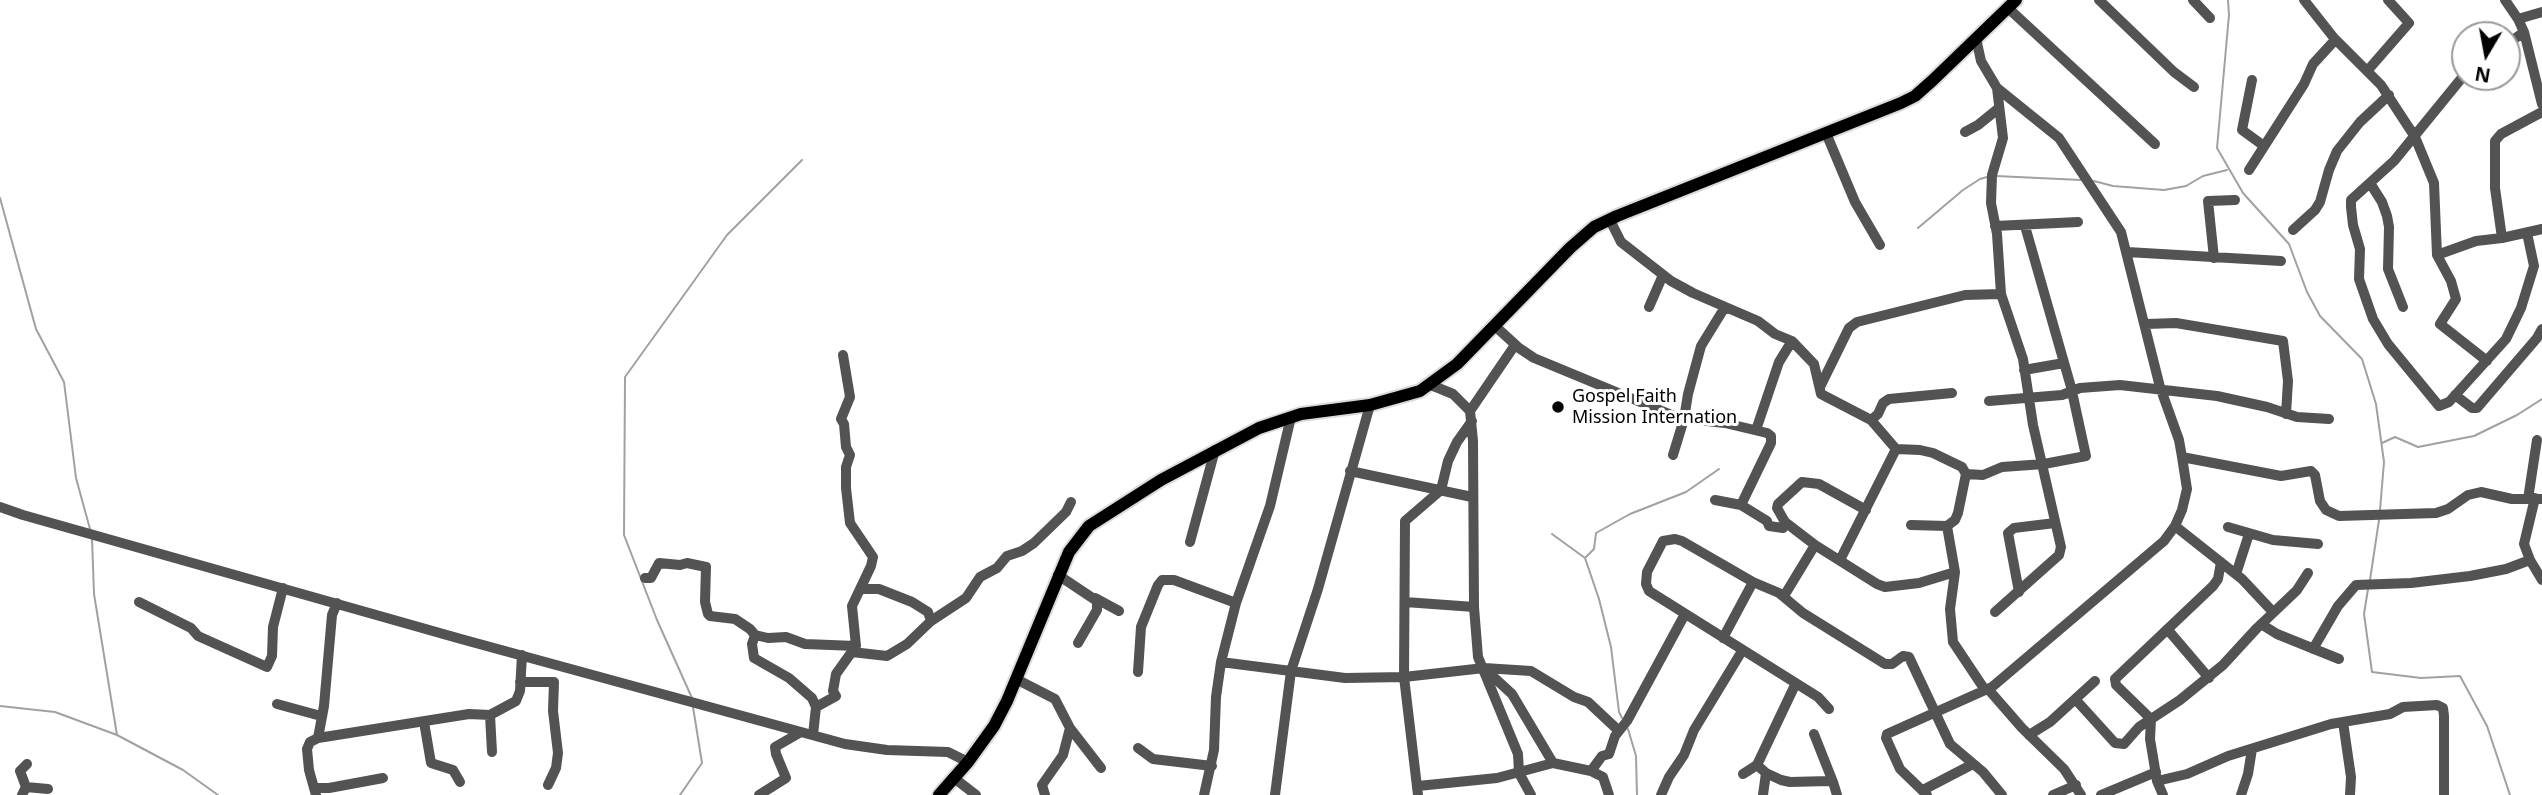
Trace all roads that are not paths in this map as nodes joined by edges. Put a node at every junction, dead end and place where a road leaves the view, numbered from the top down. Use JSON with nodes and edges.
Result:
{"nodes":[{"id":1,"x":2099,"y":0,"type":"edge"},
{"id":2,"x":2193,"y":0,"type":"edge"},
{"id":3,"x":2304,"y":0,"type":"edge"},
{"id":4,"x":2388,"y":0,"type":"edge"},
{"id":5,"x":2505,"y":0,"type":"edge"},
{"id":6,"x":2012,"y":4,"type":"edge"},
{"id":7,"x":2542,"y":12,"type":"edge"},
{"id":8,"x":2210,"y":18,"type":"dead end"},
{"id":9,"x":2518,"y":19,"type":"junction"},
{"id":10,"x":2524,"y":32,"type":"junction"},
{"id":11,"x":2521,"y":34,"type":"edge"},
{"id":12,"x":1976,"y":38,"type":"junction"},
{"id":13,"x":2335,"y":40,"type":"junction"},
{"id":14,"x":2368,"y":70,"type":"junction"},
{"id":15,"x":2252,"y":80,"type":"dead end"},
{"id":16,"x":2194,"y":87,"type":"dead end"},
{"id":17,"x":1997,"y":88,"type":"junction"},
{"id":18,"x":2451,"y":91,"type":"edge"},
{"id":19,"x":2389,"y":96,"type":"junction"},
{"id":20,"x":2542,"y":104,"type":"edge"},
{"id":21,"x":1999,"y":108,"type":"junction"},
{"id":22,"x":2542,"y":112,"type":"edge"},
{"id":23,"x":1965,"y":132,"type":"dead end"},
{"id":24,"x":1826,"y":133,"type":"junction"},
{"id":25,"x":2414,"y":137,"type":"junction"},
{"id":26,"x":2155,"y":144,"type":"dead end"},
{"id":27,"x":2264,"y":146,"type":"junction"},
{"id":28,"x":2249,"y":170,"type":"dead end"},
{"id":29,"x":2370,"y":183,"type":"junction"},
{"id":30,"x":2235,"y":200,"type":"dead end"},
{"id":31,"x":1610,"y":220,"type":"junction"},
{"id":32,"x":2078,"y":222,"type":"dead end"},
{"id":33,"x":1995,"y":226,"type":"junction"},
{"id":34,"x":2025,"y":226,"type":"junction"},
{"id":35,"x":2542,"y":229,"type":"edge"},
{"id":36,"x":2293,"y":230,"type":"dead end"},
{"id":37,"x":2527,"y":233,"type":"junction"},
{"id":38,"x":2502,"y":238,"type":"junction"},
{"id":39,"x":1880,"y":245,"type":"dead end"},
{"id":40,"x":2127,"y":252,"type":"junction"},
{"id":41,"x":2437,"y":255,"type":"junction"},
{"id":42,"x":2214,"y":258,"type":"junction"},
{"id":43,"x":2281,"y":261,"type":"dead end"},
{"id":44,"x":2534,"y":266,"type":"junction"},
{"id":45,"x":2542,"y":274,"type":"edge"},
{"id":46,"x":1663,"y":275,"type":"junction"},
{"id":47,"x":2001,"y":294,"type":"junction"},
{"id":48,"x":1649,"y":307,"type":"dead end"},
{"id":49,"x":1725,"y":307,"type":"junction"},
{"id":50,"x":2403,"y":307,"type":"dead end"},
{"id":51,"x":2146,"y":324,"type":"junction"},
{"id":52,"x":1495,"y":326,"type":"junction"},
{"id":53,"x":2542,"y":329,"type":"edge"},
{"id":54,"x":1791,"y":341,"type":"junction"},
{"id":55,"x":1516,"y":345,"type":"junction"},
{"id":56,"x":843,"y":355,"type":"dead end"},
{"id":57,"x":2487,"y":360,"type":"junction"},
{"id":58,"x":2064,"y":363,"type":"junction"},
{"id":59,"x":2024,"y":370,"type":"junction"},
{"id":60,"x":1431,"y":385,"type":"junction"},
{"id":61,"x":1820,"y":387,"type":"junction"},
{"id":62,"x":2161,"y":388,"type":"junction"},
{"id":63,"x":2072,"y":392,"type":"junction"},
{"id":64,"x":1952,"y":393,"type":"dead end"},
{"id":65,"x":2455,"y":395,"type":"junction"},
{"id":66,"x":2029,"y":398,"type":"junction"},
{"id":67,"x":1989,"y":401,"type":"dead end"},
{"id":68,"x":1370,"y":405,"type":"junction"},
{"id":69,"x":2286,"y":414,"type":"junction"},
{"id":70,"x":1471,"y":416,"type":"junction"},
{"id":71,"x":1291,"y":417,"type":"junction"},
{"id":72,"x":1684,"y":419,"type":"junction"},
{"id":73,"x":2329,"y":419,"type":"dead end"},
{"id":74,"x":1871,"y":420,"type":"junction"},
{"id":75,"x":1756,"y":430,"type":"junction"},
{"id":76,"x":2537,"y":440,"type":"dead end"},
{"id":77,"x":1896,"y":449,"type":"junction"},
{"id":78,"x":1215,"y":450,"type":"junction"},
{"id":79,"x":1673,"y":455,"type":"dead end"},
{"id":80,"x":2182,"y":457,"type":"junction"},
{"id":81,"x":2044,"y":464,"type":"junction"},
{"id":82,"x":1350,"y":471,"type":"junction"},
{"id":83,"x":1966,"y":474,"type":"junction"},
{"id":84,"x":1441,"y":490,"type":"junction"},
{"id":85,"x":1472,"y":497,"type":"junction"},
{"id":86,"x":2535,"y":499,"type":"edge"},
{"id":87,"x":1715,"y":500,"type":"dead end"},
{"id":88,"x":1071,"y":502,"type":"dead end"},
{"id":89,"x":1741,"y":505,"type":"junction"},
{"id":90,"x":0,"y":506,"type":"edge"},
{"id":91,"x":1867,"y":510,"type":"junction"},
{"id":92,"x":1785,"y":522,"type":"junction"},
{"id":93,"x":2055,"y":523,"type":"junction"},
{"id":94,"x":1911,"y":525,"type":"dead end"},
{"id":95,"x":1947,"y":526,"type":"junction"},
{"id":96,"x":2175,"y":526,"type":"junction"},
{"id":97,"x":2228,"y":527,"type":"dead end"},
{"id":98,"x":2249,"y":534,"type":"junction"},
{"id":99,"x":1190,"y":542,"type":"dead end"},
{"id":100,"x":2318,"y":544,"type":"dead end"},
{"id":101,"x":1815,"y":545,"type":"junction"},
{"id":102,"x":1840,"y":560,"type":"junction"},
{"id":103,"x":2221,"y":562,"type":"junction"},
{"id":104,"x":2536,"y":564,"type":"edge"},
{"id":105,"x":1955,"y":572,"type":"junction"},
{"id":106,"x":2308,"y":573,"type":"dead end"},
{"id":107,"x":2236,"y":574,"type":"junction"},
{"id":108,"x":1058,"y":575,"type":"junction"},
{"id":109,"x":645,"y":578,"type":"dead end"},
{"id":110,"x":2542,"y":580,"type":"edge"},
{"id":111,"x":1753,"y":582,"type":"junction"},
{"id":112,"x":283,"y":588,"type":"junction"},
{"id":113,"x":861,"y":589,"type":"junction"},
{"id":114,"x":2019,"y":592,"type":"junction"},
{"id":115,"x":1783,"y":596,"type":"junction"},
{"id":116,"x":1095,"y":597,"type":"junction"},
{"id":117,"x":139,"y":602,"type":"dead end"},
{"id":118,"x":1405,"y":602,"type":"junction"},
{"id":119,"x":337,"y":603,"type":"junction"},
{"id":120,"x":1236,"y":603,"type":"junction"},
{"id":121,"x":1474,"y":607,"type":"junction"},
{"id":122,"x":1119,"y":611,"type":"dead end"},
{"id":123,"x":1995,"y":611,"type":"dead end"},
{"id":124,"x":2273,"y":612,"type":"junction"},
{"id":125,"x":1685,"y":614,"type":"junction"},
{"id":126,"x":931,"y":621,"type":"junction"},
{"id":127,"x":2261,"y":624,"type":"junction"},
{"id":128,"x":2168,"y":630,"type":"junction"},
{"id":129,"x":755,"y":635,"type":"junction"},
{"id":130,"x":1723,"y":638,"type":"junction"},
{"id":131,"x":1078,"y":643,"type":"dead end"},
{"id":132,"x":854,"y":649,"type":"junction"},
{"id":133,"x":2313,"y":649,"type":"junction"},
{"id":134,"x":1742,"y":651,"type":"junction"},
{"id":135,"x":522,"y":655,"type":"junction"},
{"id":136,"x":2339,"y":659,"type":"dead end"},
{"id":137,"x":1221,"y":662,"type":"junction"},
{"id":138,"x":1484,"y":668,"type":"junction"},
{"id":139,"x":1291,"y":671,"type":"junction"},
{"id":140,"x":1138,"y":672,"type":"dead end"},
{"id":141,"x":1404,"y":677,"type":"junction"},
{"id":142,"x":2209,"y":677,"type":"junction"},
{"id":143,"x":1016,"y":679,"type":"junction"},
{"id":144,"x":2095,"y":681,"type":"dead end"},
{"id":145,"x":520,"y":682,"type":"junction"},
{"id":146,"x":1795,"y":685,"type":"junction"},
{"id":147,"x":1986,"y":690,"type":"junction"},
{"id":148,"x":2076,"y":700,"type":"junction"},
{"id":149,"x":277,"y":704,"type":"dead end"},
{"id":150,"x":816,"y":706,"type":"junction"},
{"id":151,"x":1829,"y":709,"type":"dead end"},
{"id":152,"x":1934,"y":712,"type":"junction"},
{"id":153,"x":490,"y":715,"type":"junction"},
{"id":154,"x":321,"y":716,"type":"junction"},
{"id":155,"x":2151,"y":719,"type":"junction"},
{"id":156,"x":424,"y":722,"type":"junction"},
{"id":157,"x":2343,"y":722,"type":"junction"},
{"id":158,"x":1069,"y":729,"type":"junction"},
{"id":159,"x":1619,"y":731,"type":"junction"},
{"id":160,"x":801,"y":732,"type":"junction"},
{"id":161,"x":1814,"y":734,"type":"dead end"},
{"id":162,"x":2029,"y":735,"type":"junction"},
{"id":163,"x":813,"y":736,"type":"junction"},
{"id":164,"x":318,"y":738,"type":"junction"},
{"id":165,"x":1138,"y":748,"type":"dead end"},
{"id":166,"x":2252,"y":749,"type":"junction"},
{"id":167,"x":492,"y":752,"type":"dead end"},
{"id":168,"x":968,"y":762,"type":"junction"},
{"id":169,"x":1553,"y":763,"type":"junction"},
{"id":170,"x":27,"y":764,"type":"dead end"},
{"id":171,"x":1973,"y":764,"type":"junction"},
{"id":172,"x":1756,"y":765,"type":"junction"},
{"id":173,"x":1212,"y":766,"type":"junction"},
{"id":174,"x":1101,"y":768,"type":"dead end"},
{"id":175,"x":1591,"y":771,"type":"junction"},
{"id":176,"x":1519,"y":773,"type":"junction"},
{"id":177,"x":1743,"y":774,"type":"dead end"},
{"id":178,"x":1766,"y":774,"type":"junction"},
{"id":179,"x":2157,"y":777,"type":"junction"},
{"id":180,"x":383,"y":778,"type":"dead end"},
{"id":181,"x":954,"y":778,"type":"junction"},
{"id":182,"x":460,"y":782,"type":"dead end"},
{"id":183,"x":1790,"y":782,"type":"junction"},
{"id":184,"x":1832,"y":782,"type":"junction"},
{"id":185,"x":548,"y":785,"type":"dead end"},
{"id":186,"x":2076,"y":785,"type":"junction"},
{"id":187,"x":48,"y":789,"type":"dead end"},
{"id":188,"x":24,"y":791,"type":"edge"},
{"id":189,"x":315,"y":791,"type":"edge"},
{"id":190,"x":1418,"y":791,"type":"edge"},
{"id":191,"x":1925,"y":793,"type":"edge"},
{"id":192,"x":759,"y":795,"type":"edge"},
{"id":193,"x":939,"y":795,"type":"edge"},
{"id":194,"x":976,"y":795,"type":"edge"},
{"id":195,"x":1045,"y":795,"type":"edge"},
{"id":196,"x":1204,"y":795,"type":"edge"},
{"id":197,"x":1275,"y":795,"type":"edge"},
{"id":198,"x":1531,"y":795,"type":"edge"},
{"id":199,"x":1609,"y":795,"type":"edge"},
{"id":200,"x":1661,"y":795,"type":"edge"},
{"id":201,"x":1763,"y":795,"type":"edge"},
{"id":202,"x":1792,"y":795,"type":"edge"},
{"id":203,"x":1838,"y":795,"type":"edge"},
{"id":204,"x":2003,"y":795,"type":"edge"},
{"id":205,"x":2053,"y":795,"type":"edge"},
{"id":206,"x":2081,"y":795,"type":"edge"},
{"id":207,"x":2101,"y":795,"type":"edge"},
{"id":208,"x":2163,"y":795,"type":"edge"},
{"id":209,"x":2241,"y":795,"type":"edge"},
{"id":210,"x":2350,"y":795,"type":"edge"},
{"id":211,"x":2444,"y":795,"type":"edge"}],
"edges":[{"from":1,"to":16,"type":"street"},
{"from":2,"to":8,"type":"street"},
{"from":3,"to":13,"type":"street"},
{"from":4,"to":14,"type":"street"},
{"from":5,"to":9,"type":"street"},
{"from":6,"to":12,"type":"main road"},
{"from":6,"to":26,"type":"street"},
{"from":7,"to":9,"type":"street"},
{"from":9,"to":10,"type":"street"},
{"from":10,"to":11,"type":"street"},
{"from":10,"to":20,"type":"street"},
{"from":12,"to":17,"type":"street"},
{"from":12,"to":24,"type":"main road"},
{"from":13,"to":14,"type":"street"},
{"from":13,"to":27,"type":"street"},
{"from":14,"to":19,"type":"street"},
{"from":15,"to":27,"type":"street"},
{"from":17,"to":21,"type":"street"},
{"from":17,"to":40,"type":"street"},
{"from":18,"to":25,"type":"street"},
{"from":19,"to":25,"type":"street"},
{"from":19,"to":36,"type":"street"},
{"from":21,"to":23,"type":"street"},
{"from":21,"to":33,"type":"street"},
{"from":22,"to":38,"type":"street"},
{"from":24,"to":31,"type":"main road"},
{"from":24,"to":39,"type":"street"},
{"from":25,"to":29,"type":"street"},
{"from":25,"to":41,"type":"street"},
{"from":27,"to":28,"type":"street"},
{"from":29,"to":50,"type":"street"},
{"from":29,"to":65,"type":"street"},
{"from":30,"to":42,"type":"street"},
{"from":31,"to":46,"type":"street"},
{"from":31,"to":52,"type":"main road"},
{"from":32,"to":34,"type":"street"},
{"from":33,"to":34,"type":"street"},
{"from":33,"to":47,"type":"street"},
{"from":34,"to":58,"type":"street"},
{"from":35,"to":37,"type":"street"},
{"from":37,"to":38,"type":"street"},
{"from":37,"to":44,"type":"street"},
{"from":38,"to":41,"type":"street"},
{"from":40,"to":42,"type":"street"},
{"from":40,"to":51,"type":"street"},
{"from":41,"to":57,"type":"street"},
{"from":42,"to":43,"type":"street"},
{"from":44,"to":45,"type":"street"},
{"from":44,"to":57,"type":"street"},
{"from":46,"to":48,"type":"street"},
{"from":46,"to":49,"type":"street"},
{"from":47,"to":59,"type":"street"},
{"from":47,"to":61,"type":"street"},
{"from":49,"to":54,"type":"street"},
{"from":49,"to":72,"type":"street"},
{"from":51,"to":62,"type":"street"},
{"from":51,"to":69,"type":"street"},
{"from":52,"to":55,"type":"street"},
{"from":52,"to":60,"type":"main road"},
{"from":53,"to":65,"type":"street"},
{"from":54,"to":61,"type":"street"},
{"from":54,"to":75,"type":"street"},
{"from":55,"to":70,"type":"street"},
{"from":55,"to":72,"type":"street"},
{"from":56,"to":113,"type":"street"},
{"from":57,"to":65,"type":"street"},
{"from":58,"to":59,"type":"street"},
{"from":58,"to":63,"type":"street"},
{"from":59,"to":66,"type":"street"},
{"from":60,"to":68,"type":"main road"},
{"from":60,"to":70,"type":"street"},
{"from":61,"to":74,"type":"street"},
{"from":62,"to":63,"type":"street"},
{"from":62,"to":69,"type":"street"},
{"from":62,"to":80,"type":"street"},
{"from":63,"to":66,"type":"street"},
{"from":63,"to":81,"type":"street"},
{"from":64,"to":74,"type":"street"},
{"from":66,"to":67,"type":"street"},
{"from":66,"to":81,"type":"street"},
{"from":68,"to":71,"type":"main road"},
{"from":68,"to":82,"type":"street"},
{"from":69,"to":73,"type":"street"},
{"from":70,"to":84,"type":"street"},
{"from":70,"to":85,"type":"street"},
{"from":71,"to":78,"type":"main road"},
{"from":71,"to":120,"type":"street"},
{"from":72,"to":75,"type":"street"},
{"from":72,"to":79,"type":"street"},
{"from":74,"to":77,"type":"street"},
{"from":75,"to":89,"type":"street"},
{"from":76,"to":86,"type":"street"},
{"from":77,"to":83,"type":"street"},
{"from":77,"to":91,"type":"street"},
{"from":78,"to":99,"type":"street"},
{"from":78,"to":108,"type":"main road"},
{"from":80,"to":86,"type":"street"},
{"from":80,"to":96,"type":"street"},
{"from":81,"to":83,"type":"street"},
{"from":81,"to":93,"type":"street"},
{"from":82,"to":84,"type":"street"},
{"from":82,"to":139,"type":"street"},
{"from":83,"to":95,"type":"street"},
{"from":84,"to":85,"type":"street"},
{"from":84,"to":118,"type":"street"},
{"from":85,"to":121,"type":"street"},
{"from":86,"to":104,"type":"street"},
{"from":87,"to":89,"type":"street"},
{"from":88,"to":126,"type":"street"},
{"from":89,"to":92,"type":"street"},
{"from":90,"to":112,"type":"street"},
{"from":91,"to":92,"type":"street"},
{"from":91,"to":102,"type":"street"},
{"from":92,"to":101,"type":"street"},
{"from":93,"to":114,"type":"street"},
{"from":93,"to":114,"type":"street"},
{"from":94,"to":95,"type":"street"},
{"from":95,"to":105,"type":"street"},
{"from":96,"to":103,"type":"street"},
{"from":96,"to":147,"type":"street"},
{"from":97,"to":98,"type":"street"},
{"from":98,"to":100,"type":"street"},
{"from":98,"to":107,"type":"street"},
{"from":101,"to":102,"type":"street"},
{"from":101,"to":115,"type":"street"},
{"from":102,"to":105,"type":"street"},
{"from":103,"to":107,"type":"street"},
{"from":103,"to":128,"type":"street"},
{"from":104,"to":110,"type":"street"},
{"from":104,"to":133,"type":"street"},
{"from":105,"to":147,"type":"street"},
{"from":106,"to":124,"type":"street"},
{"from":107,"to":124,"type":"street"},
{"from":108,"to":116,"type":"street"},
{"from":108,"to":143,"type":"main road"},
{"from":109,"to":129,"type":"street"},
{"from":111,"to":115,"type":"street"},
{"from":111,"to":125,"type":"street"},
{"from":111,"to":130,"type":"street"},
{"from":112,"to":117,"type":"street"},
{"from":112,"to":119,"type":"street"},
{"from":113,"to":126,"type":"street"},
{"from":113,"to":132,"type":"street"},
{"from":114,"to":123,"type":"street"},
{"from":115,"to":152,"type":"street"},
{"from":116,"to":122,"type":"street"},
{"from":116,"to":131,"type":"street"},
{"from":118,"to":121,"type":"street"},
{"from":118,"to":141,"type":"street"},
{"from":119,"to":135,"type":"street"},
{"from":119,"to":154,"type":"street"},
{"from":120,"to":137,"type":"street"},
{"from":120,"to":140,"type":"street"},
{"from":121,"to":138,"type":"street"},
{"from":124,"to":127,"type":"street"},
{"from":125,"to":130,"type":"street"},
{"from":125,"to":159,"type":"street"},
{"from":126,"to":132,"type":"street"},
{"from":127,"to":133,"type":"street"},
{"from":127,"to":142,"type":"street"},
{"from":128,"to":142,"type":"street"},
{"from":128,"to":155,"type":"street"},
{"from":129,"to":132,"type":"street"},
{"from":129,"to":150,"type":"street"},
{"from":130,"to":134,"type":"street"},
{"from":132,"to":150,"type":"street"},
{"from":133,"to":136,"type":"street"},
{"from":134,"to":146,"type":"street"},
{"from":134,"to":200,"type":"street"},
{"from":135,"to":145,"type":"street"},
{"from":135,"to":160,"type":"street"},
{"from":137,"to":139,"type":"street"},
{"from":137,"to":173,"type":"street"},
{"from":138,"to":141,"type":"street"},
{"from":138,"to":159,"type":"street"},
{"from":138,"to":169,"type":"street"},
{"from":138,"to":176,"type":"street"},
{"from":139,"to":141,"type":"street"},
{"from":139,"to":197,"type":"street"},
{"from":141,"to":190,"type":"street"},
{"from":142,"to":155,"type":"street"},
{"from":143,"to":158,"type":"street"},
{"from":143,"to":168,"type":"main road"},
{"from":144,"to":148,"type":"street"},
{"from":145,"to":153,"type":"street"},
{"from":145,"to":185,"type":"street"},
{"from":146,"to":151,"type":"street"},
{"from":146,"to":172,"type":"street"},
{"from":147,"to":152,"type":"street"},
{"from":147,"to":162,"type":"street"},
{"from":148,"to":155,"type":"street"},
{"from":148,"to":162,"type":"street"},
{"from":149,"to":154,"type":"street"},
{"from":150,"to":163,"type":"street"},
{"from":152,"to":171,"type":"street"},
{"from":152,"to":191,"type":"street"},
{"from":153,"to":156,"type":"street"},
{"from":153,"to":167,"type":"street"},
{"from":154,"to":164,"type":"street"},
{"from":155,"to":179,"type":"street"},
{"from":156,"to":164,"type":"street"},
{"from":156,"to":182,"type":"street"},
{"from":157,"to":166,"type":"street"},
{"from":157,"to":210,"type":"street"},
{"from":157,"to":211,"type":"street"},
{"from":158,"to":174,"type":"street"},
{"from":158,"to":195,"type":"street"},
{"from":159,"to":175,"type":"street"},
{"from":160,"to":163,"type":"street"},
{"from":160,"to":192,"type":"street"},
{"from":161,"to":184,"type":"street"},
{"from":162,"to":186,"type":"street"},
{"from":163,"to":168,"type":"street"},
{"from":164,"to":189,"type":"street"},
{"from":165,"to":173,"type":"street"},
{"from":166,"to":179,"type":"street"},
{"from":166,"to":209,"type":"street"},
{"from":168,"to":181,"type":"main road"},
{"from":169,"to":175,"type":"street"},
{"from":169,"to":176,"type":"street"},
{"from":170,"to":188,"type":"street"},
{"from":171,"to":191,"type":"street"},
{"from":171,"to":204,"type":"street"},
{"from":172,"to":177,"type":"street"},
{"from":172,"to":178,"type":"street"},
{"from":173,"to":196,"type":"street"},
{"from":175,"to":199,"type":"street"},
{"from":176,"to":190,"type":"street"},
{"from":176,"to":198,"type":"street"},
{"from":178,"to":183,"type":"street"},
{"from":178,"to":201,"type":"street"},
{"from":179,"to":207,"type":"street"},
{"from":179,"to":208,"type":"street"},
{"from":180,"to":189,"type":"street"},
{"from":181,"to":193,"type":"main road"},
{"from":181,"to":194,"type":"street"},
{"from":183,"to":184,"type":"street"},
{"from":183,"to":202,"type":"street"},
{"from":184,"to":203,"type":"street"},
{"from":186,"to":205,"type":"street"},
{"from":186,"to":206,"type":"street"},
{"from":187,"to":188,"type":"street"}]}
